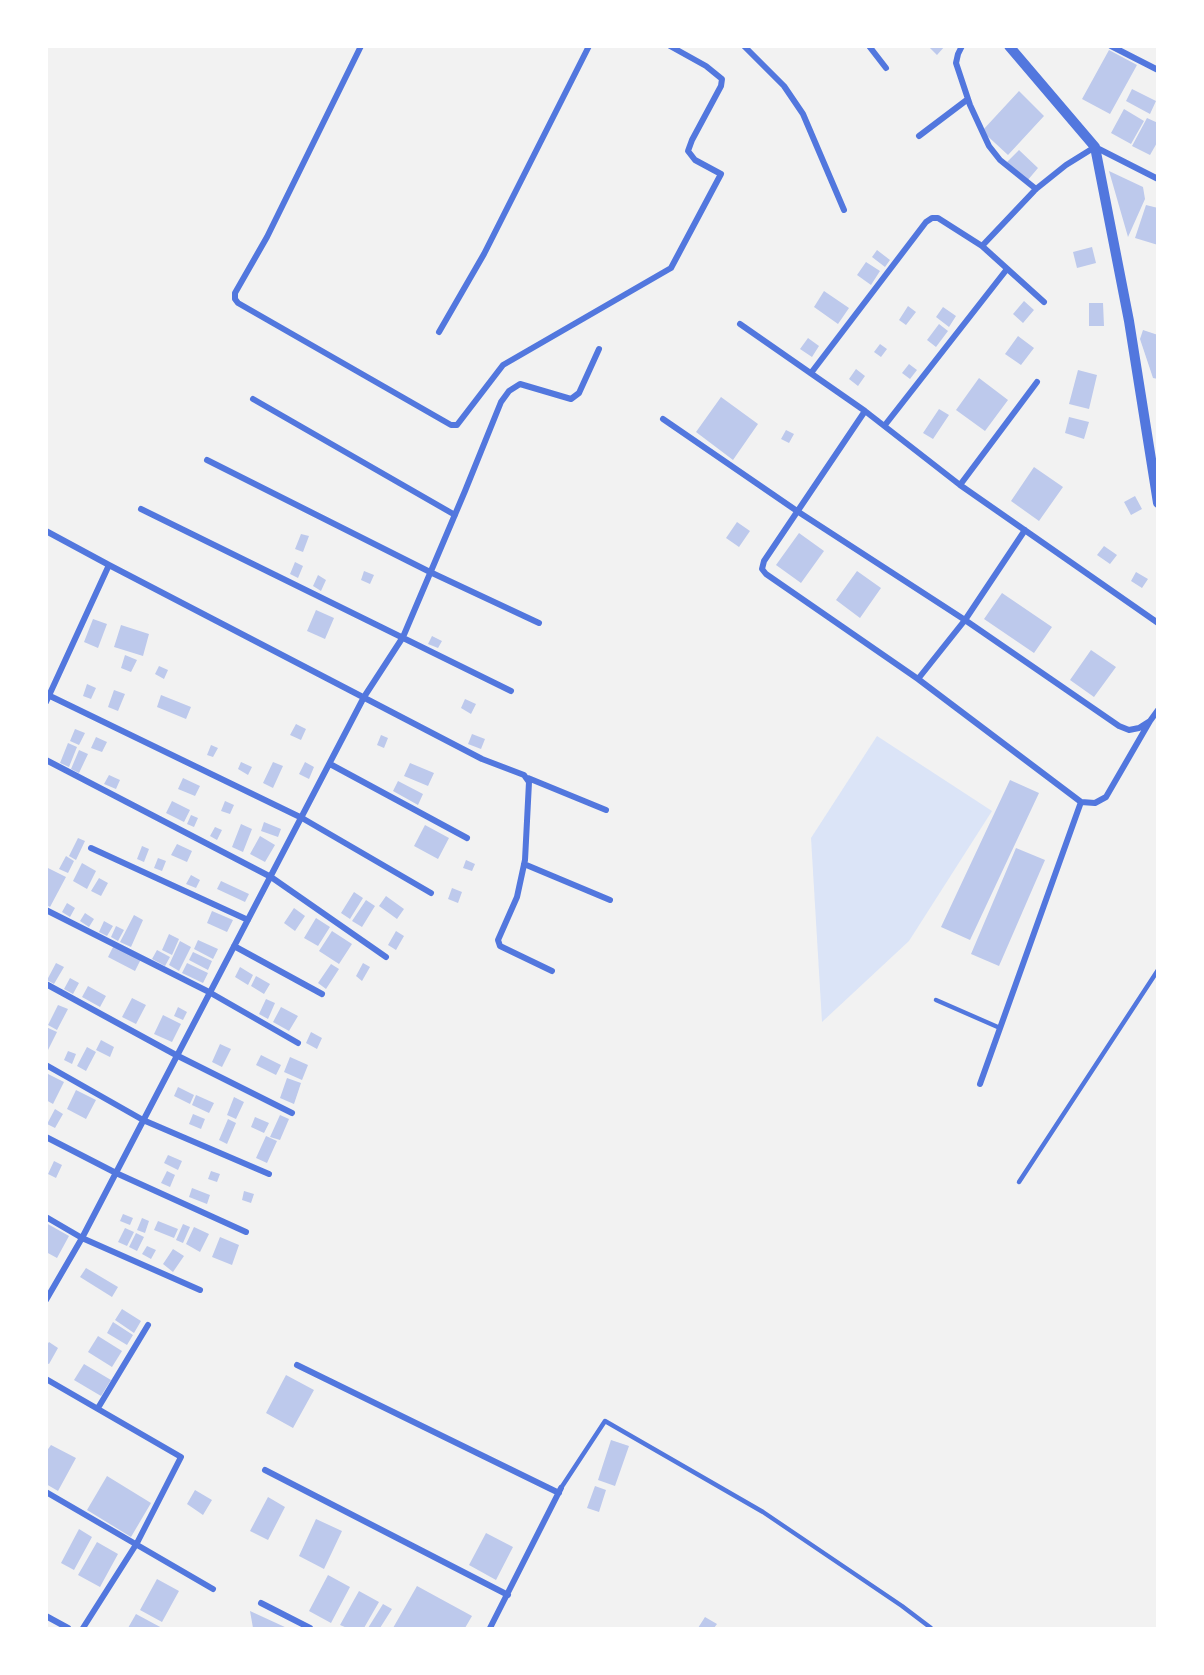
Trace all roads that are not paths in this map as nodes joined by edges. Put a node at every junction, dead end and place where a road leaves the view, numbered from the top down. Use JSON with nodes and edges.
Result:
{"nodes":[{"id":1,"x":361,"y":46,"type":"edge"},
{"id":2,"x":589,"y":46,"type":"edge"},
{"id":3,"x":670,"y":46,"type":"edge"},
{"id":4,"x":744,"y":46,"type":"edge"},
{"id":5,"x":869,"y":46,"type":"edge"},
{"id":6,"x":962,"y":46,"type":"edge"},
{"id":7,"x":1111,"y":46,"type":"edge"},
{"id":8,"x":1012,"y":48,"type":"edge"},
{"id":9,"x":886,"y":69,"type":"dead end"},
{"id":10,"x":1158,"y":70,"type":"edge"},
{"id":11,"x":968,"y":99,"type":"junction"},
{"id":12,"x":919,"y":136,"type":"dead end"},
{"id":13,"x":1095,"y":147,"type":"junction"},
{"id":14,"x":1158,"y":179,"type":"edge"},
{"id":15,"x":1036,"y":189,"type":"junction"},
{"id":16,"x":844,"y":210,"type":"dead end"},
{"id":17,"x":982,"y":246,"type":"junction"},
{"id":18,"x":1007,"y":269,"type":"junction"},
{"id":19,"x":1044,"y":302,"type":"dead end"},
{"id":20,"x":740,"y":324,"type":"dead end"},
{"id":21,"x":439,"y":332,"type":"dead end"},
{"id":22,"x":599,"y":349,"type":"dead end"},
{"id":23,"x":811,"y":373,"type":"junction"},
{"id":24,"x":1037,"y":382,"type":"dead end"},
{"id":25,"x":253,"y":399,"type":"dead end"},
{"id":26,"x":865,"y":411,"type":"junction"},
{"id":27,"x":663,"y":419,"type":"dead end"},
{"id":28,"x":885,"y":425,"type":"junction"},
{"id":29,"x":207,"y":460,"type":"dead end"},
{"id":30,"x":960,"y":485,"type":"junction"},
{"id":31,"x":1158,"y":503,"type":"edge"},
{"id":32,"x":141,"y":509,"type":"dead end"},
{"id":33,"x":797,"y":511,"type":"junction"},
{"id":34,"x":455,"y":515,"type":"junction"},
{"id":35,"x":1024,"y":530,"type":"junction"},
{"id":36,"x":46,"y":531,"type":"edge"},
{"id":37,"x":110,"y":565,"type":"junction"},
{"id":38,"x":430,"y":572,"type":"junction"},
{"id":39,"x":965,"y":620,"type":"junction"},
{"id":40,"x":538,"y":623,"type":"dead end"},
{"id":41,"x":1158,"y":623,"type":"edge"},
{"id":42,"x":403,"y":637,"type":"junction"},
{"id":43,"x":918,"y":679,"type":"junction"},
{"id":44,"x":511,"y":691,"type":"dead end"},
{"id":45,"x":47,"y":697,"type":"edge"},
{"id":46,"x":364,"y":698,"type":"junction"},
{"id":47,"x":1158,"y":710,"type":"edge"},
{"id":48,"x":1150,"y":721,"type":"junction"},
{"id":49,"x":46,"y":760,"type":"edge"},
{"id":50,"x":330,"y":764,"type":"junction"},
{"id":51,"x":526,"y":777,"type":"junction"},
{"id":52,"x":1082,"y":801,"type":"junction"},
{"id":53,"x":606,"y":810,"type":"dead end"},
{"id":54,"x":302,"y":818,"type":"junction"},
{"id":55,"x":467,"y":838,"type":"dead end"},
{"id":56,"x":91,"y":848,"type":"dead end"},
{"id":57,"x":524,"y":864,"type":"junction"},
{"id":58,"x":271,"y":877,"type":"junction"},
{"id":59,"x":431,"y":893,"type":"dead end"},
{"id":60,"x":610,"y":900,"type":"dead end"},
{"id":61,"x":46,"y":910,"type":"edge"},
{"id":62,"x":248,"y":920,"type":"junction"},
{"id":63,"x":234,"y":946,"type":"junction"},
{"id":64,"x":386,"y":957,"type":"dead end"},
{"id":65,"x":1158,"y":970,"type":"edge"},
{"id":66,"x":552,"y":971,"type":"dead end"},
{"id":67,"x":46,"y":984,"type":"edge"},
{"id":68,"x":210,"y":992,"type":"junction"},
{"id":69,"x":322,"y":994,"type":"dead end"},
{"id":70,"x":936,"y":1000,"type":"dead end"},
{"id":71,"x":1000,"y":1029,"type":"junction"},
{"id":72,"x":298,"y":1043,"type":"dead end"},
{"id":73,"x":176,"y":1054,"type":"junction"},
{"id":74,"x":46,"y":1065,"type":"edge"},
{"id":75,"x":980,"y":1084,"type":"dead end"},
{"id":76,"x":292,"y":1113,"type":"dead end"},
{"id":77,"x":144,"y":1120,"type":"junction"},
{"id":78,"x":46,"y":1137,"type":"edge"},
{"id":79,"x":116,"y":1173,"type":"junction"},
{"id":80,"x":269,"y":1174,"type":"dead end"},
{"id":81,"x":1018,"y":1182,"type":"dead end"},
{"id":82,"x":46,"y":1217,"type":"edge"},
{"id":83,"x":246,"y":1232,"type":"dead end"},
{"id":84,"x":81,"y":1238,"type":"junction"},
{"id":85,"x":200,"y":1290,"type":"dead end"},
{"id":86,"x":46,"y":1300,"type":"edge"},
{"id":87,"x":148,"y":1325,"type":"dead end"},
{"id":88,"x":297,"y":1365,"type":"dead end"},
{"id":89,"x":46,"y":1379,"type":"edge"},
{"id":90,"x":98,"y":1408,"type":"junction"},
{"id":91,"x":266,"y":1470,"type":"dead end"},
{"id":92,"x":560,"y":1490,"type":"junction"},
{"id":93,"x":46,"y":1492,"type":"edge"},
{"id":94,"x":136,"y":1543,"type":"junction"},
{"id":95,"x":213,"y":1589,"type":"dead end"},
{"id":96,"x":508,"y":1594,"type":"junction"},
{"id":97,"x":261,"y":1603,"type":"dead end"},
{"id":98,"x":46,"y":1616,"type":"edge"},
{"id":99,"x":69,"y":1629,"type":"edge"},
{"id":100,"x":82,"y":1629,"type":"edge"},
{"id":101,"x":310,"y":1629,"type":"edge"},
{"id":102,"x":490,"y":1629,"type":"edge"},
{"id":103,"x":931,"y":1629,"type":"edge"}],
"edges":[{"from":1,"to":3,"type":"street"},
{"from":2,"to":21,"type":"street"},
{"from":4,"to":16,"type":"street"},
{"from":5,"to":9,"type":"street"},
{"from":6,"to":11,"type":"street"},
{"from":7,"to":10,"type":"street"},
{"from":8,"to":13,"type":"street"},
{"from":11,"to":12,"type":"street"},
{"from":11,"to":15,"type":"street"},
{"from":13,"to":14,"type":"street"},
{"from":13,"to":15,"type":"street"},
{"from":13,"to":31,"type":"street"},
{"from":15,"to":17,"type":"street"},
{"from":17,"to":18,"type":"street"},
{"from":17,"to":23,"type":"street"},
{"from":18,"to":19,"type":"street"},
{"from":18,"to":28,"type":"street"},
{"from":20,"to":23,"type":"street"},
{"from":22,"to":34,"type":"street"},
{"from":23,"to":26,"type":"street"},
{"from":24,"to":30,"type":"street"},
{"from":25,"to":34,"type":"street"},
{"from":26,"to":28,"type":"street"},
{"from":26,"to":33,"type":"street"},
{"from":27,"to":33,"type":"street"},
{"from":28,"to":30,"type":"street"},
{"from":29,"to":38,"type":"street"},
{"from":30,"to":35,"type":"street"},
{"from":32,"to":42,"type":"street"},
{"from":33,"to":39,"type":"street"},
{"from":33,"to":43,"type":"street"},
{"from":34,"to":38,"type":"street"},
{"from":35,"to":39,"type":"street"},
{"from":35,"to":41,"type":"street"},
{"from":36,"to":37,"type":"street"},
{"from":37,"to":45,"type":"street"},
{"from":37,"to":46,"type":"street"},
{"from":38,"to":40,"type":"street"},
{"from":38,"to":42,"type":"street"},
{"from":39,"to":43,"type":"street"},
{"from":39,"to":48,"type":"street"},
{"from":42,"to":44,"type":"street"},
{"from":42,"to":46,"type":"street"},
{"from":43,"to":52,"type":"street"},
{"from":45,"to":54,"type":"street"},
{"from":46,"to":50,"type":"street"},
{"from":46,"to":51,"type":"street"},
{"from":47,"to":48,"type":"street"},
{"from":48,"to":52,"type":"street"},
{"from":49,"to":58,"type":"street"},
{"from":50,"to":54,"type":"street"},
{"from":50,"to":55,"type":"street"},
{"from":51,"to":53,"type":"street"},
{"from":51,"to":57,"type":"street"},
{"from":52,"to":71,"type":"street"},
{"from":54,"to":58,"type":"street"},
{"from":54,"to":59,"type":"street"},
{"from":56,"to":62,"type":"street"},
{"from":57,"to":60,"type":"street"},
{"from":57,"to":66,"type":"street"},
{"from":58,"to":62,"type":"street"},
{"from":58,"to":64,"type":"street"},
{"from":61,"to":68,"type":"street"},
{"from":62,"to":63,"type":"street"},
{"from":63,"to":68,"type":"street"},
{"from":63,"to":69,"type":"street"},
{"from":65,"to":81,"type":"lane"},
{"from":67,"to":73,"type":"street"},
{"from":68,"to":72,"type":"street"},
{"from":68,"to":73,"type":"street"},
{"from":70,"to":71,"type":"lane"},
{"from":71,"to":75,"type":"street"},
{"from":73,"to":76,"type":"street"},
{"from":73,"to":77,"type":"street"},
{"from":74,"to":77,"type":"street"},
{"from":77,"to":79,"type":"street"},
{"from":77,"to":80,"type":"street"},
{"from":78,"to":79,"type":"street"},
{"from":79,"to":83,"type":"street"},
{"from":79,"to":84,"type":"street"},
{"from":82,"to":84,"type":"street"},
{"from":84,"to":85,"type":"street"},
{"from":84,"to":86,"type":"street"},
{"from":87,"to":90,"type":"street"},
{"from":88,"to":92,"type":"street"},
{"from":89,"to":90,"type":"street"},
{"from":90,"to":94,"type":"street"},
{"from":91,"to":96,"type":"street"},
{"from":92,"to":96,"type":"street"},
{"from":92,"to":103,"type":"lane"},
{"from":93,"to":94,"type":"street"},
{"from":94,"to":95,"type":"street"},
{"from":94,"to":100,"type":"street"},
{"from":96,"to":102,"type":"street"},
{"from":97,"to":101,"type":"street"},
{"from":98,"to":99,"type":"street"}]}
